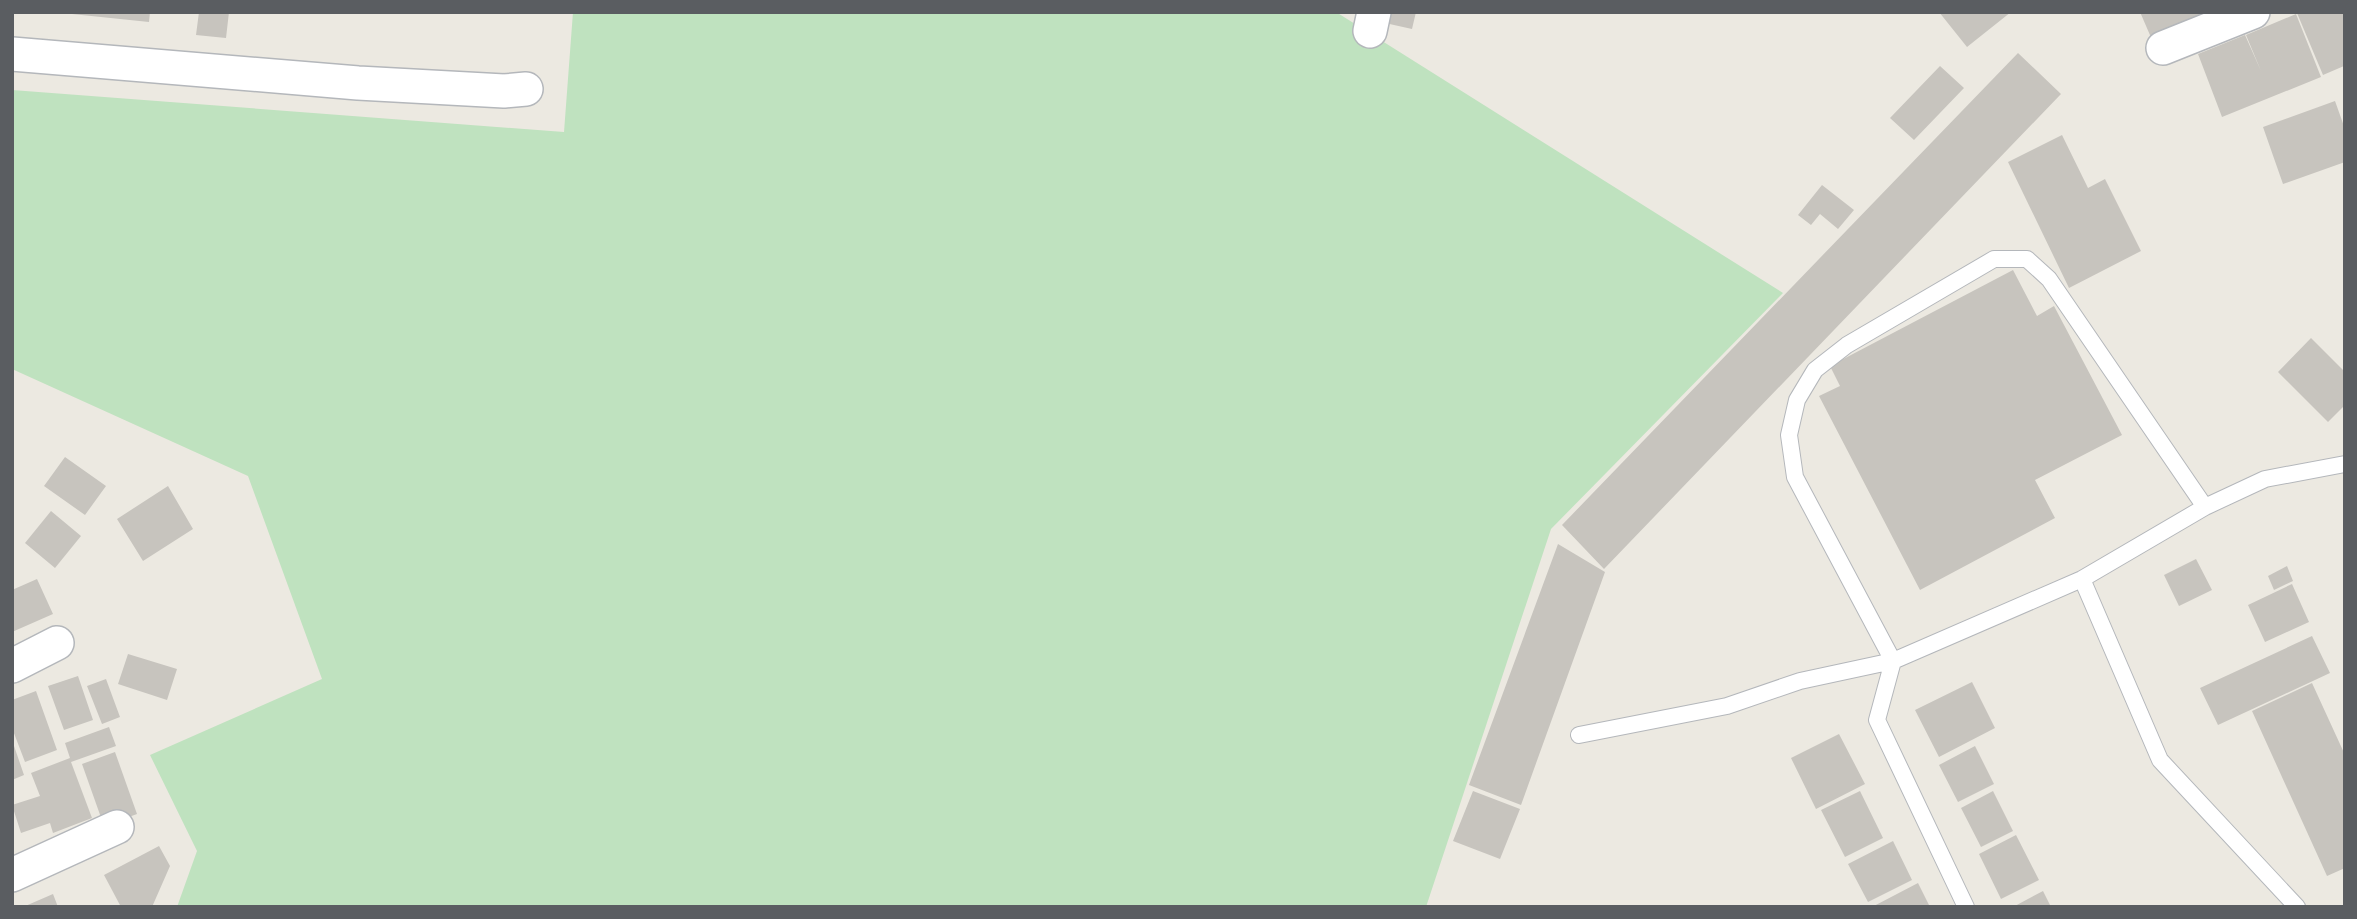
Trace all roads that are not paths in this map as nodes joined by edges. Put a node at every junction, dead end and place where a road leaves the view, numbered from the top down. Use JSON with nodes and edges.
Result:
{"nodes":[{"id":1,"x":2253,"y":12,"type":"edge"},
{"id":2,"x":2163,"y":48,"type":"dead end"},
{"id":3,"x":12,"y":54,"type":"edge"},
{"id":4,"x":526,"y":89,"type":"dead end"},
{"id":5,"x":2345,"y":464,"type":"edge"},
{"id":6,"x":2206,"y":507,"type":"junction"},
{"id":7,"x":2082,"y":579,"type":"junction"},
{"id":8,"x":57,"y":643,"type":"dead end"},
{"id":9,"x":1894,"y":662,"type":"junction"},
{"id":10,"x":12,"y":666,"type":"edge"},
{"id":11,"x":1579,"y":735,"type":"dead end"},
{"id":12,"x":117,"y":827,"type":"dead end"},
{"id":13,"x":12,"y":875,"type":"edge"},
{"id":14,"x":1966,"y":907,"type":"edge"},
{"id":15,"x":2297,"y":907,"type":"edge"}],
"edges":[{"from":1,"to":2,"type":"street"},
{"from":3,"to":4,"type":"street"},
{"from":5,"to":6,"type":"lane"},
{"from":6,"to":7,"type":"lane"},
{"from":6,"to":9,"type":"lane"},
{"from":7,"to":9,"type":"lane"},
{"from":7,"to":15,"type":"lane"},
{"from":8,"to":10,"type":"street"},
{"from":9,"to":11,"type":"lane"},
{"from":9,"to":14,"type":"lane"},
{"from":12,"to":13,"type":"street"}]}
